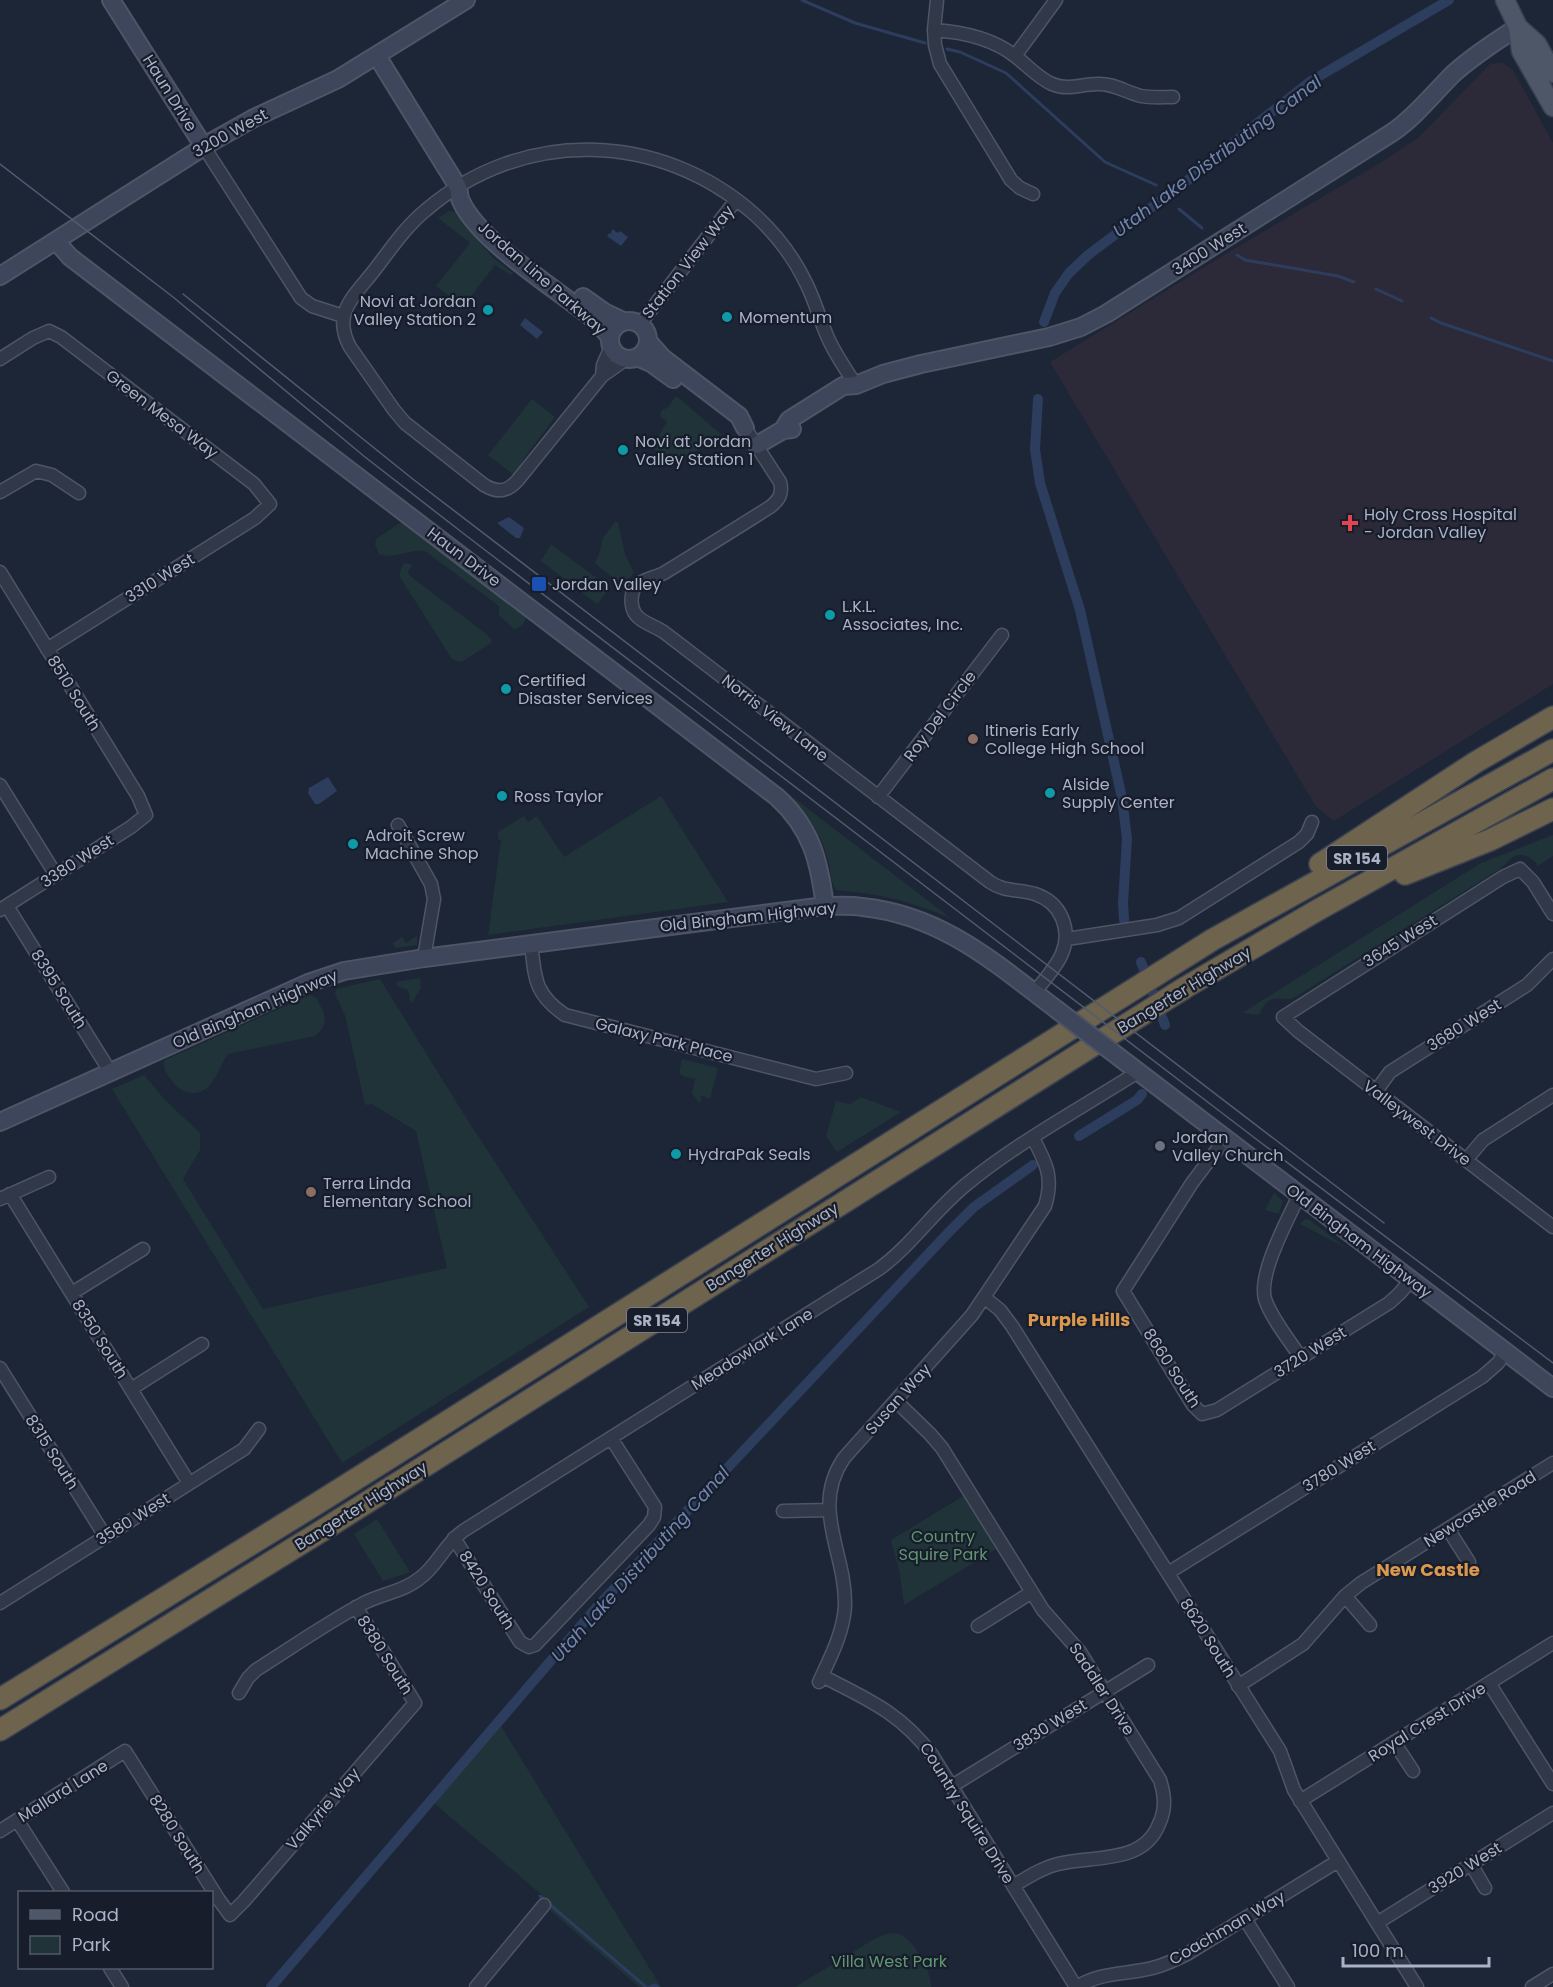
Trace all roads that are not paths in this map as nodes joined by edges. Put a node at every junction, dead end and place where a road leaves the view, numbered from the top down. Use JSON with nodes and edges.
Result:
{"nodes":[{"id":1,"x":111,"y":0,"type":"edge"},
{"id":2,"x":466,"y":0,"type":"edge"},
{"id":3,"x":937,"y":0,"type":"edge"},
{"id":4,"x":1056,"y":0,"type":"edge"},
{"id":5,"x":1505,"y":0,"type":"edge"},
{"id":6,"x":1518,"y":27,"type":"junction"},
{"id":7,"x":934,"y":30,"type":"junction"},
{"id":8,"x":377,"y":56,"type":"junction"},
{"id":9,"x":1015,"y":56,"type":"junction"},
{"id":10,"x":1553,"y":73,"type":"edge"},
{"id":11,"x":1173,"y":97,"type":"dead end"},
{"id":12,"x":1553,"y":107,"type":"edge"},
{"id":13,"x":204,"y":147,"type":"junction"},
{"id":14,"x":458,"y":187,"type":"junction"},
{"id":15,"x":1033,"y":194,"type":"dead end"},
{"id":16,"x":736,"y":200,"type":"junction"},
{"id":17,"x":56,"y":241,"type":"junction"},
{"id":18,"x":1,"y":272,"type":"edge"},
{"id":19,"x":343,"y":315,"type":"junction"},
{"id":20,"x":623,"y":321,"type":"junction"},
{"id":21,"x":640,"y":324,"type":"junction"},
{"id":22,"x":648,"y":340,"type":"junction"},
{"id":23,"x":611,"y":342,"type":"junction"},
{"id":24,"x":632,"y":358,"type":"junction"},
{"id":25,"x":0,"y":359,"type":"edge"},
{"id":26,"x":602,"y":376,"type":"junction"},
{"id":27,"x":856,"y":385,"type":"junction"},
{"id":28,"x":745,"y":428,"type":"junction"},
{"id":29,"x":757,"y":445,"type":"junction"},
{"id":30,"x":0,"y":492,"type":"edge"},
{"id":31,"x":80,"y":492,"type":"dead end"},
{"id":32,"x":270,"y":504,"type":"joint"},
{"id":33,"x":0,"y":572,"type":"edge"},
{"id":34,"x":1002,"y":635,"type":"dead end"},
{"id":35,"x":47,"y":649,"type":"junction"},
{"id":36,"x":1553,"y":717,"type":"edge"},
{"id":37,"x":1553,"y":750,"type":"edge"},
{"id":38,"x":1553,"y":779,"type":"edge"},
{"id":39,"x":0,"y":785,"type":"edge"},
{"id":40,"x":878,"y":797,"type":"junction"},
{"id":41,"x":1553,"y":809,"type":"edge"},
{"id":42,"x":146,"y":814,"type":"joint"},
{"id":43,"x":1312,"y":822,"type":"dead end"},
{"id":44,"x":398,"y":825,"type":"dead end"},
{"id":45,"x":56,"y":875,"type":"junction"},
{"id":46,"x":825,"y":906,"type":"junction"},
{"id":47,"x":4,"y":908,"type":"edge"},
{"id":48,"x":1316,"y":911,"type":"junction"},
{"id":49,"x":1553,"y":914,"type":"edge"},
{"id":50,"x":1234,"y":928,"type":"junction"},
{"id":51,"x":1067,"y":939,"type":"junction"},
{"id":52,"x":531,"y":943,"type":"junction"},
{"id":53,"x":424,"y":957,"type":"junction"},
{"id":54,"x":1553,"y":959,"type":"edge"},
{"id":55,"x":1034,"y":993,"type":"junction"},
{"id":56,"x":1282,"y":1017,"type":"joint"},
{"id":57,"x":1138,"y":1072,"type":"junction"},
{"id":58,"x":111,"y":1073,"type":"junction"},
{"id":59,"x":846,"y":1073,"type":"dead end"},
{"id":60,"x":1376,"y":1091,"type":"junction"},
{"id":61,"x":1553,"y":1095,"type":"edge"},
{"id":62,"x":0,"y":1122,"type":"edge"},
{"id":63,"x":1033,"y":1138,"type":"junction"},
{"id":64,"x":1225,"y":1139,"type":"junction"},
{"id":65,"x":1466,"y":1160,"type":"junction"},
{"id":66,"x":48,"y":1177,"type":"dead end"},
{"id":67,"x":1299,"y":1195,"type":"junction"},
{"id":68,"x":5,"y":1197,"type":"edge"},
{"id":69,"x":1553,"y":1227,"type":"edge"},
{"id":70,"x":143,"y":1249,"type":"dead end"},
{"id":71,"x":1411,"y":1280,"type":"junction"},
{"id":72,"x":72,"y":1293,"type":"junction"},
{"id":73,"x":985,"y":1298,"type":"junction"},
{"id":74,"x":202,"y":1344,"type":"dead end"},
{"id":75,"x":1506,"y":1352,"type":"junction"},
{"id":76,"x":1301,"y":1358,"type":"junction"},
{"id":77,"x":0,"y":1368,"type":"edge"},
{"id":78,"x":1553,"y":1388,"type":"edge"},
{"id":79,"x":131,"y":1389,"type":"junction"},
{"id":80,"x":897,"y":1402,"type":"junction"},
{"id":81,"x":1202,"y":1414,"type":"joint"},
{"id":82,"x":259,"y":1429,"type":"dead end"},
{"id":83,"x":611,"y":1438,"type":"junction"},
{"id":84,"x":1552,"y":1467,"type":"edge"},
{"id":85,"x":189,"y":1483,"type":"junction"},
{"id":86,"x":828,"y":1510,"type":"junction"},
{"id":87,"x":783,"y":1511,"type":"dead end"},
{"id":88,"x":1448,"y":1529,"type":"junction"},
{"id":89,"x":105,"y":1536,"type":"junction"},
{"id":90,"x":454,"y":1538,"type":"junction"},
{"id":91,"x":1469,"y":1562,"type":"dead end"},
{"id":92,"x":1168,"y":1573,"type":"junction"},
{"id":93,"x":1032,"y":1592,"type":"junction"},
{"id":94,"x":1345,"y":1596,"type":"junction"},
{"id":95,"x":0,"y":1603,"type":"edge"},
{"id":96,"x":356,"y":1608,"type":"junction"},
{"id":97,"x":1370,"y":1625,"type":"dead end"},
{"id":98,"x":978,"y":1626,"type":"dead end"},
{"id":99,"x":1553,"y":1642,"type":"edge"},
{"id":100,"x":1148,"y":1665,"type":"dead end"},
{"id":101,"x":820,"y":1679,"type":"joint"},
{"id":102,"x":1489,"y":1683,"type":"junction"},
{"id":103,"x":1238,"y":1686,"type":"junction"},
{"id":104,"x":1105,"y":1691,"type":"junction"},
{"id":105,"x":239,"y":1693,"type":"dead end"},
{"id":106,"x":0,"y":1699,"type":"edge"},
{"id":107,"x":415,"y":1703,"type":"joint"},
{"id":108,"x":0,"y":1730,"type":"edge"},
{"id":109,"x":1394,"y":1742,"type":"junction"},
{"id":110,"x":125,"y":1751,"type":"joint"},
{"id":111,"x":1413,"y":1771,"type":"dead end"},
{"id":112,"x":1553,"y":1784,"type":"edge"},
{"id":113,"x":952,"y":1786,"type":"junction"},
{"id":114,"x":1300,"y":1801,"type":"junction"},
{"id":115,"x":1553,"y":1813,"type":"edge"},
{"id":116,"x":17,"y":1820,"type":"junction"},
{"id":117,"x":0,"y":1831,"type":"edge"},
{"id":118,"x":1338,"y":1861,"type":"junction"},
{"id":119,"x":1471,"y":1864,"type":"junction"},
{"id":120,"x":1013,"y":1886,"type":"junction"},
{"id":121,"x":1485,"y":1888,"type":"dead end"},
{"id":122,"x":62,"y":1891,"type":"edge"},
{"id":123,"x":544,"y":1905,"type":"dead end"},
{"id":124,"x":230,"y":1915,"type":"joint"},
{"id":125,"x":1245,"y":1919,"type":"junction"},
{"id":126,"x":1377,"y":1923,"type":"junction"},
{"id":127,"x":111,"y":1969,"type":"edge"},
{"id":128,"x":1553,"y":1974,"type":"edge"},
{"id":129,"x":122,"y":1987,"type":"edge"},
{"id":130,"x":476,"y":1987,"type":"edge"},
{"id":131,"x":1076,"y":1987,"type":"edge"},
{"id":132,"x":1288,"y":1987,"type":"edge"},
{"id":133,"x":1417,"y":1987,"type":"edge"},
{"id":134,"x":1532,"y":1987,"type":"edge"}],
"edges":[{"from":1,"to":13,"type":"street","name":"Haun Drive"},
{"from":2,"to":8,"type":"street","name":"3200 West"},
{"from":3,"to":7,"type":"street"},
{"from":4,"to":9,"type":"street"},
{"from":5,"to":6,"type":"main road"},
{"from":6,"to":10,"type":"main road"},
{"from":6,"to":12,"type":"main road"},
{"from":6,"to":27,"type":"street","name":"3400 West"},
{"from":7,"to":9,"type":"street"},
{"from":7,"to":15,"type":"street"},
{"from":8,"to":13,"type":"street","name":"3200 West"},
{"from":8,"to":14,"type":"street","name":"Jordan Line Parkway"},
{"from":9,"to":11,"type":"street"},
{"from":13,"to":17,"type":"street","name":"3200 West"},
{"from":13,"to":19,"type":"street","name":"Haun Drive"},
{"from":14,"to":16,"type":"street"},
{"from":14,"to":19,"type":"street"},
{"from":14,"to":20,"type":"street","name":"Jordan Line Parkway"},
{"from":14,"to":23,"type":"street","name":"Jordan Line Parkway"},
{"from":16,"to":21,"type":"street","name":"Station View Way"},
{"from":16,"to":27,"type":"street"},
{"from":17,"to":18,"type":"street","name":"3200 West"},
{"from":17,"to":46,"type":"street","name":"Haun Drive"},
{"from":19,"to":26,"type":"street"},
{"from":20,"to":21,"type":"street"},
{"from":20,"to":23,"type":"street"},
{"from":21,"to":22,"type":"street"},
{"from":22,"to":24,"type":"street"},
{"from":22,"to":28,"type":"street"},
{"from":23,"to":24,"type":"street"},
{"from":23,"to":26,"type":"street"},
{"from":24,"to":26,"type":"street"},
{"from":24,"to":28,"type":"street"},
{"from":25,"to":32,"type":"street","name":"Green Mesa Way"},
{"from":27,"to":29,"type":"street","name":"3400 West"},
{"from":28,"to":29,"type":"street"},
{"from":29,"to":40,"type":"street","name":"Norris View Lane"},
{"from":30,"to":31,"type":"street"},
{"from":32,"to":35,"type":"street","name":"3310 West"},
{"from":33,"to":35,"type":"street","name":"8510 South"},
{"from":34,"to":40,"type":"street","name":"Roy Del Circle"},
{"from":35,"to":42,"type":"street","name":"8510 South"},
{"from":36,"to":50,"type":"highway"},
{"from":37,"to":50,"type":"highway","name":"Bangerter Highway","number":"SR 154"},
{"from":38,"to":48,"type":"highway","name":"Bangerter Highway","number":"SR 154"},
{"from":39,"to":45,"type":"street"},
{"from":40,"to":51,"type":"street","name":"Norris View Lane"},
{"from":41,"to":48,"type":"highway"},
{"from":42,"to":45,"type":"street","name":"3380 West"},
{"from":43,"to":51,"type":"street"},
{"from":44,"to":53,"type":"street"},
{"from":45,"to":47,"type":"street","name":"3380 West"},
{"from":46,"to":52,"type":"street","name":"Old Bingham Highway"},
{"from":46,"to":55,"type":"street","name":"Old Bingham Highway"},
{"from":47,"to":58,"type":"street","name":"8395 South"},
{"from":48,"to":108,"type":"highway","name":"Bangerter Highway","number":"SR 154"},
{"from":49,"to":56,"type":"street","name":"3645 West"},
{"from":50,"to":106,"type":"highway","name":"Bangerter Highway","number":"SR 154"},
{"from":51,"to":55,"type":"street"},
{"from":52,"to":53,"type":"street","name":"Old Bingham Highway"},
{"from":52,"to":59,"type":"street","name":"Galaxy Park Place"},
{"from":53,"to":58,"type":"street","name":"Old Bingham Highway"},
{"from":54,"to":60,"type":"street","name":"3680 West"},
{"from":55,"to":57,"type":"street","name":"Old Bingham Highway","bridge":true},
{"from":56,"to":60,"type":"street","name":"Valleywest Drive"},
{"from":57,"to":63,"type":"street","name":"Meadowlark Lane"},
{"from":57,"to":64,"type":"street","name":"Old Bingham Highway"},
{"from":58,"to":62,"type":"street","name":"Old Bingham Highway"},
{"from":60,"to":65,"type":"street","name":"Valleywest Drive"},
{"from":61,"to":65,"type":"street"},
{"from":63,"to":73,"type":"street","name":"Susan Way"},
{"from":63,"to":83,"type":"street","name":"Meadowlark Lane"},
{"from":64,"to":67,"type":"street","name":"Old Bingham Highway"},
{"from":64,"to":81,"type":"street","name":"8660 South"},
{"from":65,"to":69,"type":"street","name":"Valleywest Drive"},
{"from":66,"to":68,"type":"street"},
{"from":67,"to":71,"type":"street","name":"Old Bingham Highway"},
{"from":67,"to":76,"type":"street"},
{"from":68,"to":72,"type":"street","name":"8350 South"},
{"from":70,"to":72,"type":"street"},
{"from":71,"to":75,"type":"street","name":"Old Bingham Highway"},
{"from":71,"to":76,"type":"street","name":"3720 West"},
{"from":72,"to":79,"type":"street","name":"8350 South"},
{"from":73,"to":80,"type":"street","name":"Susan Way"},
{"from":73,"to":92,"type":"street","name":"8620 South"},
{"from":74,"to":79,"type":"street"},
{"from":75,"to":78,"type":"street","name":"Old Bingham Highway"},
{"from":75,"to":92,"type":"street","name":"3780 West"},
{"from":76,"to":81,"type":"street","name":"3720 West"},
{"from":77,"to":89,"type":"street","name":"8315 South"},
{"from":79,"to":85,"type":"street","name":"8350 South"},
{"from":80,"to":86,"type":"street","name":"Susan Way"},
{"from":80,"to":93,"type":"street","name":"Saddler Drive"},
{"from":82,"to":85,"type":"street","name":"3580 West"},
{"from":83,"to":90,"type":"street","name":"Meadowlark Lane"},
{"from":83,"to":90,"type":"street","name":"8420 South"},
{"from":84,"to":88,"type":"street","name":"Newcastle Road"},
{"from":85,"to":89,"type":"street","name":"3580 West"},
{"from":86,"to":87,"type":"street"},
{"from":86,"to":101,"type":"street","name":"Susan Way"},
{"from":88,"to":91,"type":"street"},
{"from":88,"to":94,"type":"street","name":"Newcastle Road"},
{"from":89,"to":95,"type":"street","name":"3580 West"},
{"from":90,"to":96,"type":"street","name":"Meadowlark Lane"},
{"from":92,"to":103,"type":"street","name":"8620 South"},
{"from":93,"to":98,"type":"street"},
{"from":93,"to":104,"type":"street","name":"Saddler Drive"},
{"from":94,"to":97,"type":"street"},
{"from":94,"to":103,"type":"street","name":"Newcastle Road"},
{"from":96,"to":105,"type":"street","name":"Meadowlark Lane"},
{"from":96,"to":107,"type":"street","name":"8380 South"},
{"from":99,"to":102,"type":"street","name":"Royal Crest Drive"},
{"from":100,"to":104,"type":"street","name":"3830 West"},
{"from":101,"to":113,"type":"street","name":"Country Squire Drive"},
{"from":102,"to":109,"type":"street","name":"Royal Crest Drive"},
{"from":102,"to":112,"type":"street"},
{"from":103,"to":114,"type":"street","name":"8620 South"},
{"from":104,"to":113,"type":"street","name":"3830 West"},
{"from":104,"to":120,"type":"street","name":"Saddler Drive"},
{"from":107,"to":124,"type":"street","name":"Valkyrie Way"},
{"from":109,"to":111,"type":"street"},
{"from":109,"to":114,"type":"street","name":"Royal Crest Drive"},
{"from":110,"to":116,"type":"street","name":"Mallard Lane"},
{"from":110,"to":124,"type":"street","name":"8280 South"},
{"from":113,"to":120,"type":"street","name":"Country Squire Drive"},
{"from":114,"to":118,"type":"street","name":"8620 South"},
{"from":115,"to":119,"type":"street","name":"3920 West"},
{"from":116,"to":117,"type":"street","name":"Mallard Lane"},
{"from":116,"to":122,"type":"street"},
{"from":118,"to":125,"type":"street","name":"Coachman Way"},
{"from":118,"to":126,"type":"street","name":"8620 South"},
{"from":119,"to":121,"type":"street"},
{"from":119,"to":126,"type":"street","name":"3920 West"},
{"from":120,"to":131,"type":"street","name":"Country Squire Drive"},
{"from":123,"to":130,"type":"street"},
{"from":125,"to":131,"type":"street","name":"Coachman Way"},
{"from":125,"to":132,"type":"street"},
{"from":126,"to":133,"type":"street","name":"8620 South"},
{"from":127,"to":129,"type":"street"},
{"from":128,"to":134,"type":"street"}]}
